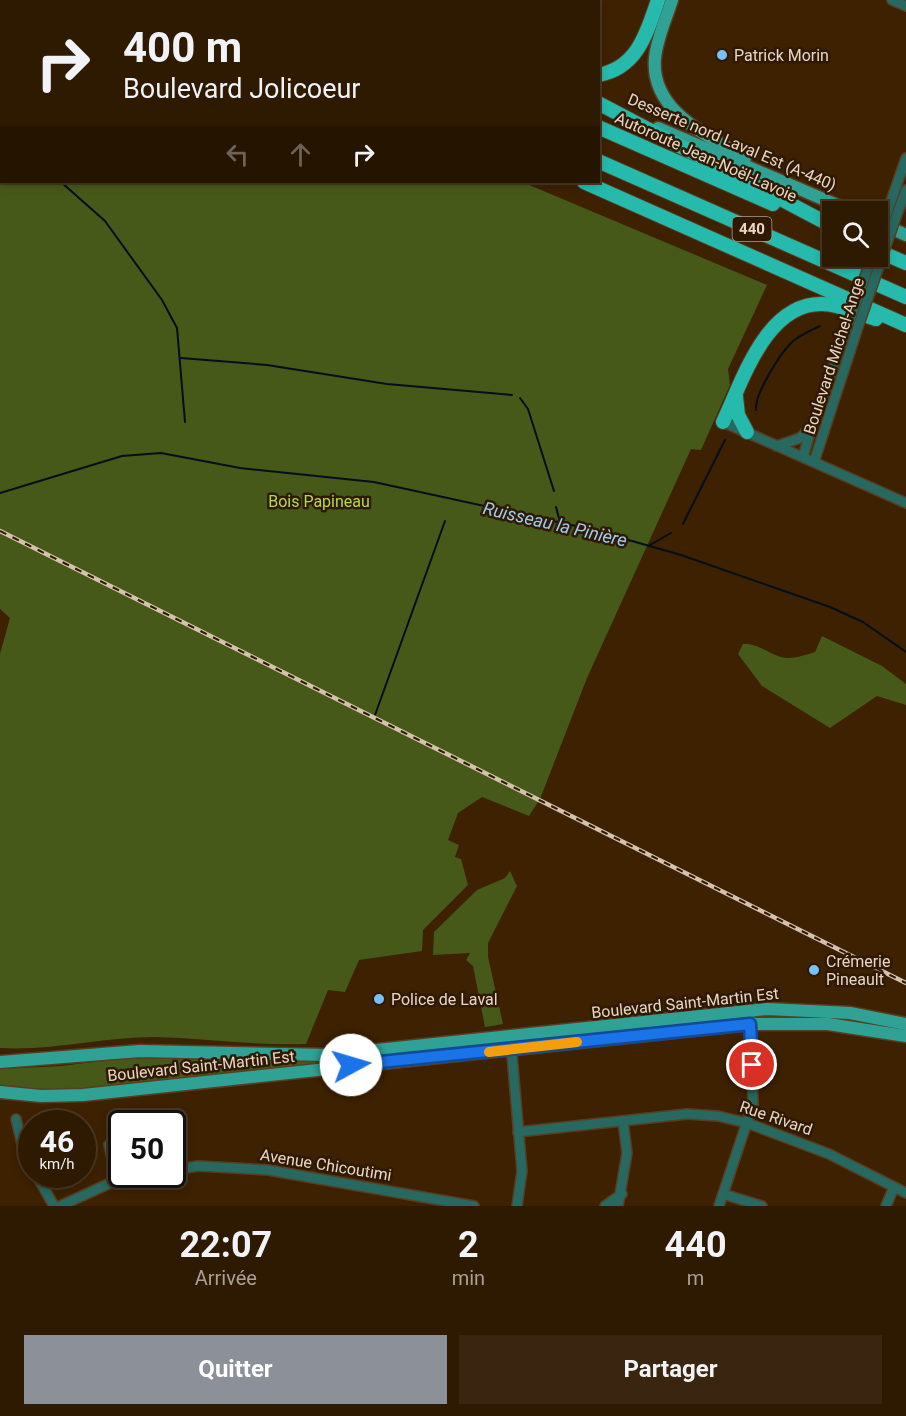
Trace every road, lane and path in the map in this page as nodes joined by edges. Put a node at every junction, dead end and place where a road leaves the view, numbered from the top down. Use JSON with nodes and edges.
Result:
{"nodes":[{"id":1,"x":658,"y":0,"type":"edge"},
{"id":2,"x":672,"y":0,"type":"edge"},
{"id":3,"x":892,"y":0,"type":"edge"},
{"id":4,"x":906,"y":6,"type":"edge"},
{"id":5,"x":600,"y":74,"type":"edge"},
{"id":6,"x":605,"y":106,"type":"edge"},
{"id":7,"x":600,"y":128,"type":"edge"},
{"id":8,"x":906,"y":158,"type":"edge"},
{"id":9,"x":600,"y":162,"type":"edge"},
{"id":10,"x":785,"y":181,"type":"junction"},
{"id":11,"x":587,"y":183,"type":"edge"},
{"id":12,"x":906,"y":190,"type":"edge"},
{"id":13,"x":829,"y":201,"type":"edge"},
{"id":14,"x":893,"y":212,"type":"junction"},
{"id":15,"x":888,"y":222,"type":"edge"},
{"id":16,"x":822,"y":223,"type":"edge"},
{"id":17,"x":822,"y":224,"type":"edge"},
{"id":18,"x":888,"y":227,"type":"edge"},
{"id":19,"x":906,"y":235,"type":"edge"},
{"id":20,"x":888,"y":255,"type":"edge"},
{"id":21,"x":906,"y":263,"type":"edge"},
{"id":22,"x":869,"y":267,"type":"edge"},
{"id":23,"x":906,"y":297,"type":"edge"},
{"id":24,"x":854,"y":322,"type":"junction"},
{"id":25,"x":906,"y":326,"type":"edge"},
{"id":26,"x":736,"y":395,"type":"junction"},
{"id":27,"x":723,"y":422,"type":"joint"},
{"id":28,"x":812,"y":426,"type":"junction"},
{"id":29,"x":747,"y":432,"type":"junction"},
{"id":30,"x":777,"y":446,"type":"junction"},
{"id":31,"x":804,"y":457,"type":"junction"},
{"id":32,"x":814,"y":462,"type":"junction"},
{"id":33,"x":906,"y":503,"type":"edge"},
{"id":34,"x":751,"y":1010,"type":"junction"},
{"id":35,"x":750,"y":1024,"type":"junction"},
{"id":36,"x":906,"y":1024,"type":"edge"},
{"id":37,"x":906,"y":1036,"type":"edge"},
{"id":38,"x":510,"y":1043,"type":"junction"},
{"id":39,"x":440,"y":1044,"type":"junction"},
{"id":40,"x":382,"y":1056,"type":"junction"},
{"id":41,"x":446,"y":1057,"type":"junction"},
{"id":42,"x":0,"y":1062,"type":"edge"},
{"id":43,"x":0,"y":1092,"type":"edge"},
{"id":44,"x":16,"y":1119,"type":"dead end"},
{"id":45,"x":624,"y":1121,"type":"junction"},
{"id":46,"x":747,"y":1123,"type":"junction"},
{"id":47,"x":18,"y":1127,"type":"edge"},
{"id":48,"x":518,"y":1132,"type":"junction"},
{"id":49,"x":186,"y":1168,"type":"edge"},
{"id":50,"x":108,"y":1184,"type":"edge"},
{"id":51,"x":894,"y":1187,"type":"junction"},
{"id":52,"x":44,"y":1188,"type":"edge"},
{"id":53,"x":906,"y":1193,"type":"edge"},
{"id":54,"x":622,"y":1194,"type":"junction"},
{"id":55,"x":723,"y":1194,"type":"junction"},
{"id":56,"x":426,"y":1196,"type":"junction"},
{"id":57,"x":54,"y":1206,"type":"edge"},
{"id":58,"x":60,"y":1206,"type":"edge"},
{"id":59,"x":424,"y":1206,"type":"edge"},
{"id":60,"x":474,"y":1206,"type":"edge"},
{"id":61,"x":517,"y":1206,"type":"edge"},
{"id":62,"x":605,"y":1206,"type":"edge"},
{"id":63,"x":618,"y":1206,"type":"edge"},
{"id":64,"x":719,"y":1206,"type":"edge"},
{"id":65,"x":762,"y":1206,"type":"edge"},
{"id":66,"x":886,"y":1206,"type":"edge"}],
"edges":[{"from":1,"to":5,"type":"highway"},
{"from":2,"to":10,"type":"main road"},
{"from":3,"to":4,"type":"street"},
{"from":6,"to":10,"type":"main road","name":"Desserte nord Laval Est (A-440)"},
{"from":6,"to":16,"type":"highway"},
{"from":7,"to":17,"type":"highway","name":"Autoroute Jean-Noël-Lavoie","number":"440"},
{"from":8,"to":14,"type":"street","name":"Boulevard Michel-Ange"},
{"from":9,"to":23,"type":"highway","number":"440"},
{"from":10,"to":13,"type":"main road","name":"Desserte nord Laval Est (A-440)"},
{"from":11,"to":25,"type":"highway"},
{"from":12,"to":14,"type":"street","name":"Boulevard Michel-Ange"},
{"from":14,"to":15,"type":"street","name":"Boulevard Michel-Ange","bridge":true},
{"from":14,"to":24,"type":"street","name":"Boulevard Michel-Ange","bridge":true},
{"from":18,"to":19,"type":"main road"},
{"from":20,"to":21,"type":"highway"},
{"from":22,"to":24,"type":"street","name":"Boulevard Michel-Ange","bridge":true},
{"from":24,"to":28,"type":"street","name":"Boulevard Michel-Ange"},
{"from":24,"to":32,"type":"street","name":"Boulevard Michel-Ange"},
{"from":25,"to":26,"type":"highway"},
{"from":26,"to":27,"type":"highway"},
{"from":26,"to":29,"type":"highway"},
{"from":27,"to":29,"type":"street"},
{"from":28,"to":30,"type":"street"},
{"from":28,"to":31,"type":"street","name":"Boulevard Michel-Ange"},
{"from":29,"to":30,"type":"street"},
{"from":30,"to":31,"type":"street"},
{"from":31,"to":32,"type":"street"},
{"from":32,"to":33,"type":"street"},
{"from":34,"to":35,"type":"street"},
{"from":34,"to":36,"type":"main road","name":"Boulevard Saint-Martin Est"},
{"from":34,"to":38,"type":"main road","name":"Boulevard Saint-Martin Est"},
{"from":35,"to":37,"type":"main road","name":"Boulevard Saint-Martin Est"},
{"from":35,"to":38,"type":"main road","name":"Boulevard Saint-Martin Est"},
{"from":35,"to":46,"type":"street"},
{"from":38,"to":39,"type":"main road","name":"Boulevard Saint-Martin Est"},
{"from":38,"to":41,"type":"main road","name":"Boulevard Saint-Martin Est"},
{"from":38,"to":48,"type":"street"},
{"from":39,"to":40,"type":"main road","name":"Boulevard Saint-Martin Est"},
{"from":39,"to":41,"type":"main road"},
{"from":40,"to":41,"type":"main road","name":"Boulevard Saint-Martin Est"},
{"from":40,"to":42,"type":"main road","name":"Boulevard Saint-Martin Est"},
{"from":40,"to":43,"type":"main road","name":"Boulevard Saint-Martin Est"},
{"from":44,"to":47,"type":"street"},
{"from":45,"to":46,"type":"street","name":"Rue Rivard"},
{"from":45,"to":48,"type":"street","name":"Rue Rivard"},
{"from":45,"to":54,"type":"street"},
{"from":46,"to":51,"type":"street","name":"Rue Rivard"},
{"from":46,"to":55,"type":"street"},
{"from":48,"to":61,"type":"street"},
{"from":49,"to":56,"type":"street","name":"Avenue Chicoutimi"},
{"from":50,"to":58,"type":"street"},
{"from":51,"to":53,"type":"street","name":"Rue Rivard"},
{"from":51,"to":66,"type":"street"},
{"from":52,"to":57,"type":"street"},
{"from":54,"to":62,"type":"street"},
{"from":54,"to":63,"type":"street"},
{"from":55,"to":64,"type":"street"},
{"from":55,"to":65,"type":"street"},
{"from":56,"to":59,"type":"street"},
{"from":56,"to":60,"type":"street","name":"Avenue Chicoutimi"}]}
